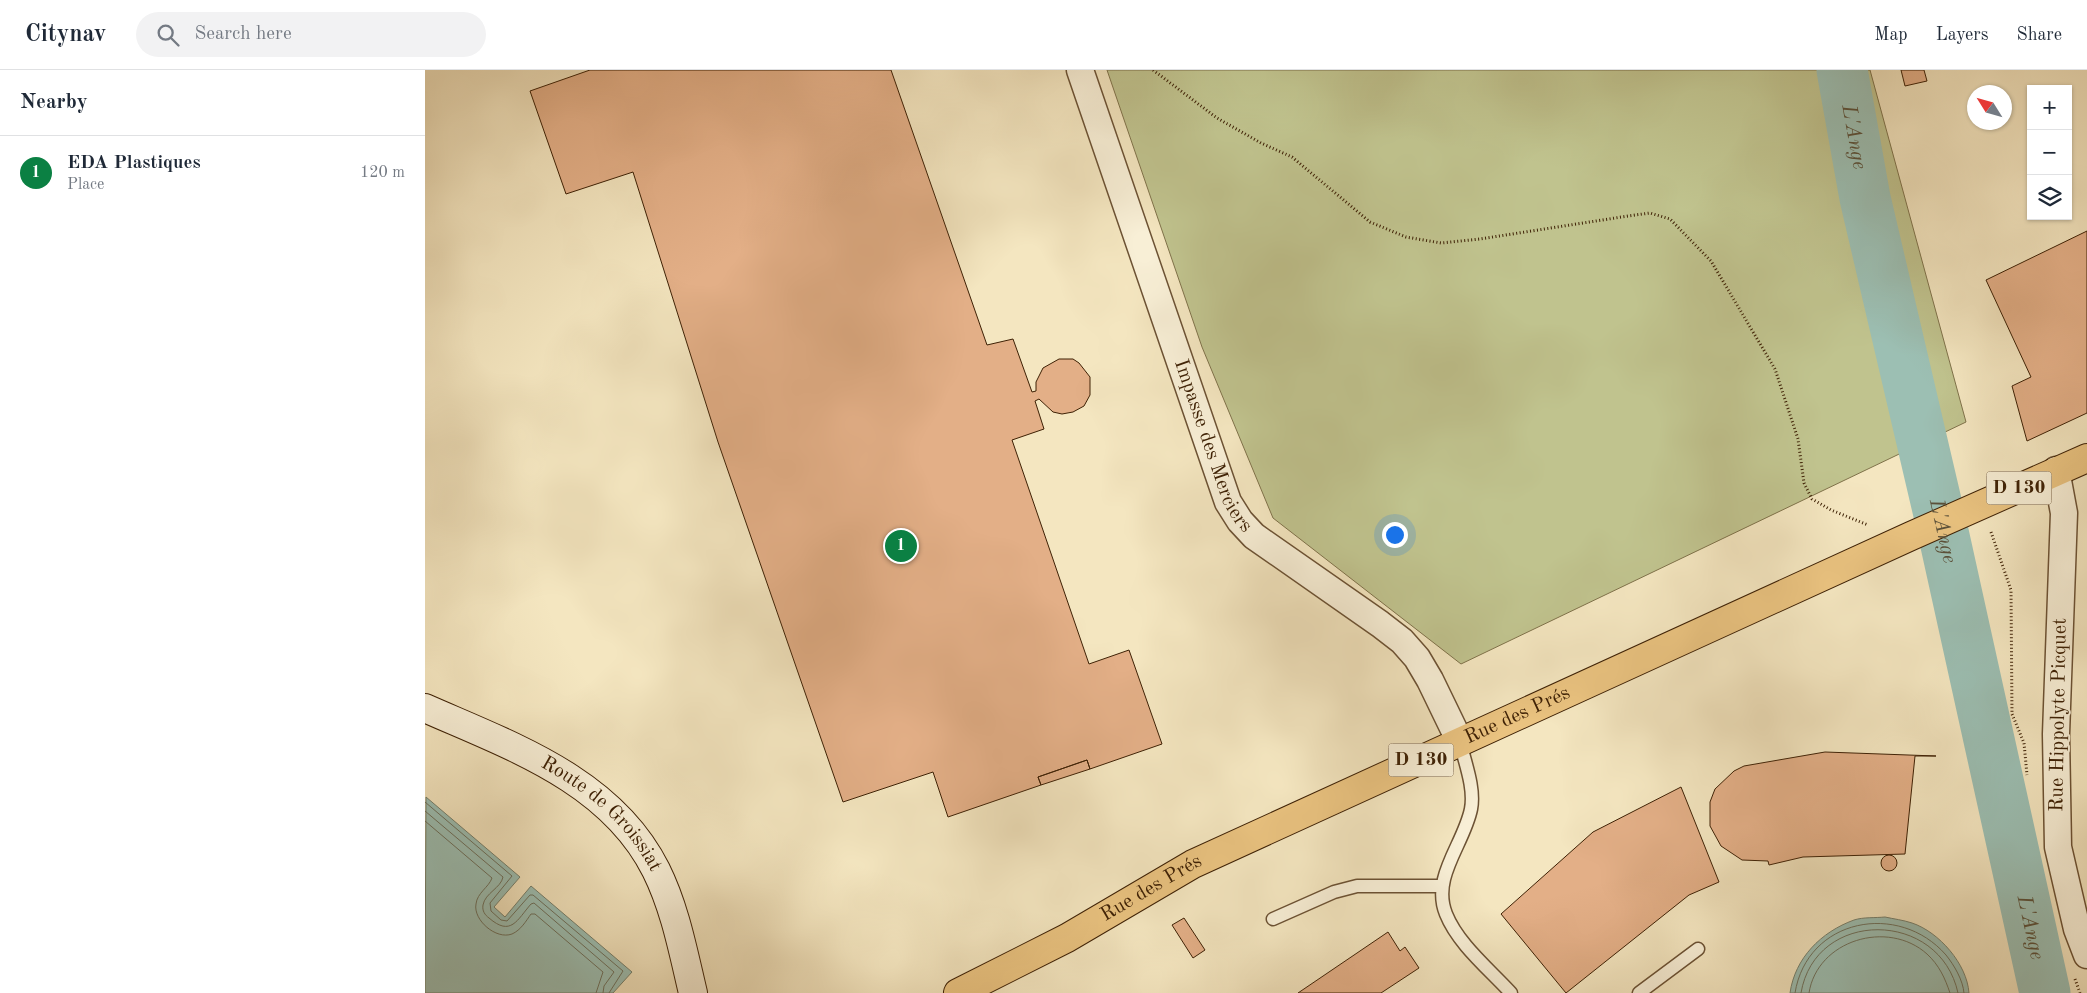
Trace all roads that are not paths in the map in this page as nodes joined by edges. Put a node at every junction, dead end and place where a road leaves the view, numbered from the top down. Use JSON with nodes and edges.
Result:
{"nodes":[{"id":1,"x":1080,"y":70,"type":"edge"},
{"id":2,"x":2087,"y":458,"type":"edge"},
{"id":3,"x":2056,"y":470,"type":"junction"},
{"id":4,"x":425,"y":708,"type":"edge"},
{"id":5,"x":1460,"y":742,"type":"junction"},
{"id":6,"x":1442,"y":886,"type":"junction"},
{"id":7,"x":1273,"y":919,"type":"dead end"},
{"id":8,"x":1698,"y":949,"type":"dead end"},
{"id":9,"x":2087,"y":955,"type":"edge"},
{"id":10,"x":693,"y":993,"type":"edge"},
{"id":11,"x":958,"y":993,"type":"edge"},
{"id":12,"x":1511,"y":993,"type":"edge"},
{"id":13,"x":1639,"y":993,"type":"edge"}],
"edges":[{"from":1,"to":5,"type":"street","name":"Impasse des Merciers"},
{"from":2,"to":3,"type":"main road","name":"Rue des Prés","number":"D 130"},
{"from":3,"to":5,"type":"main road","name":"Rue des Prés","number":"D 130"},
{"from":3,"to":9,"type":"street","name":"Rue Hippolyte Picquet"},
{"from":4,"to":10,"type":"main road","name":"Route de Groissiat"},
{"from":5,"to":6,"type":"lane"},
{"from":5,"to":11,"type":"main road","name":"Rue des Prés","number":"D 130"},
{"from":6,"to":7,"type":"lane"},
{"from":6,"to":12,"type":"lane"},
{"from":8,"to":13,"type":"lane"}]}
